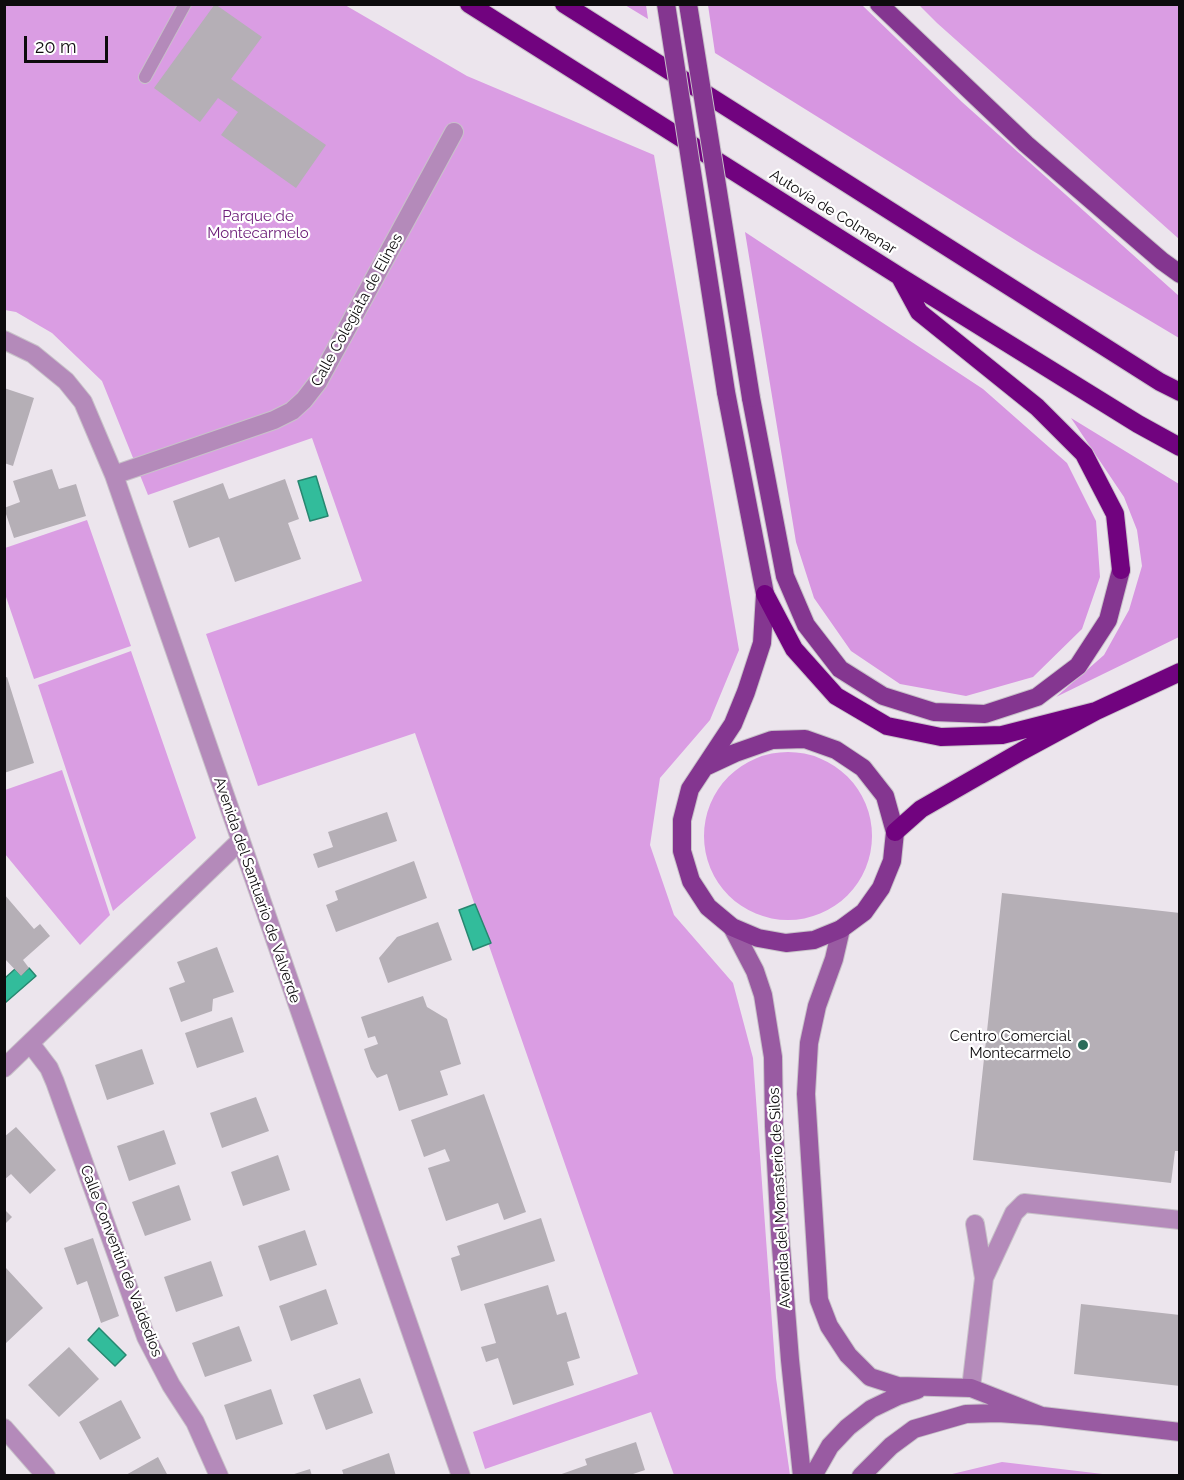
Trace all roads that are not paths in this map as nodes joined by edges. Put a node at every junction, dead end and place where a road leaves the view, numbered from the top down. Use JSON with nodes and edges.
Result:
{"nodes":[{"id":1,"x":184,"y":4,"type":"edge"},
{"id":2,"x":469,"y":4,"type":"edge"},
{"id":3,"x":564,"y":4,"type":"edge"},
{"id":4,"x":666,"y":4,"type":"edge"},
{"id":5,"x":688,"y":4,"type":"edge"},
{"id":6,"x":879,"y":4,"type":"edge"},
{"id":7,"x":146,"y":77,"type":"dead end"},
{"id":8,"x":454,"y":132,"type":"dead end"},
{"id":9,"x":1179,"y":274,"type":"edge"},
{"id":10,"x":899,"y":276,"type":"junction"},
{"id":11,"x":4,"y":340,"type":"edge"},
{"id":12,"x":1179,"y":392,"type":"edge"},
{"id":13,"x":1179,"y":447,"type":"edge"},
{"id":14,"x":114,"y":475,"type":"junction"},
{"id":15,"x":1121,"y":570,"type":"joint"},
{"id":16,"x":765,"y":594,"type":"junction"},
{"id":17,"x":1179,"y":672,"type":"edge"},
{"id":18,"x":1096,"y":711,"type":"junction"},
{"id":19,"x":705,"y":767,"type":"junction"},
{"id":20,"x":895,"y":832,"type":"junction"},
{"id":21,"x":240,"y":841,"type":"junction"},
{"id":22,"x":732,"y":927,"type":"junction"},
{"id":23,"x":840,"y":929,"type":"junction"},
{"id":24,"x":30,"y":1044,"type":"junction"},
{"id":25,"x":8,"y":1056,"type":"edge"},
{"id":26,"x":1179,"y":1220,"type":"edge"},
{"id":27,"x":975,"y":1224,"type":"dead end"},
{"id":28,"x":984,"y":1278,"type":"junction"},
{"id":29,"x":924,"y":1388,"type":"junction"},
{"id":30,"x":971,"y":1388,"type":"junction"},
{"id":31,"x":1042,"y":1416,"type":"junction"},
{"id":32,"x":4,"y":1428,"type":"edge"},
{"id":33,"x":1179,"y":1432,"type":"edge"},
{"id":34,"x":46,"y":1476,"type":"edge"},
{"id":35,"x":219,"y":1476,"type":"edge"},
{"id":36,"x":461,"y":1476,"type":"edge"},
{"id":37,"x":802,"y":1476,"type":"edge"},
{"id":38,"x":813,"y":1476,"type":"edge"},
{"id":39,"x":861,"y":1476,"type":"edge"}],
"edges":[{"from":1,"to":7,"type":"lane"},
{"from":2,"to":10,"type":"highway","name":"Autovía de Colmenar"},
{"from":3,"to":12,"type":"highway","name":"Autovía de Colmenar"},
{"from":4,"to":16,"type":"main road","bridge":true},
{"from":5,"to":15,"type":"main road","bridge":true},
{"from":6,"to":9,"type":"main road"},
{"from":8,"to":14,"type":"street","name":"Calle Colegiata de Elines"},
{"from":10,"to":13,"type":"highway","name":"Autovía de Colmenar"},
{"from":10,"to":15,"type":"highway"},
{"from":11,"to":14,"type":"street","name":"Avenida del Santuario de Valverde"},
{"from":14,"to":21,"type":"street","name":"Avenida del Santuario de Valverde"},
{"from":16,"to":18,"type":"highway"},
{"from":16,"to":19,"type":"main road"},
{"from":17,"to":18,"type":"highway"},
{"from":18,"to":20,"type":"highway"},
{"from":19,"to":20,"type":"main road"},
{"from":19,"to":22,"type":"main road"},
{"from":20,"to":23,"type":"main road"},
{"from":21,"to":24,"type":"street"},
{"from":21,"to":36,"type":"street","name":"Avenida del Santuario de Valverde"},
{"from":22,"to":23,"type":"main road"},
{"from":22,"to":37,"type":"street","name":"Avenida del Monasterio de Silos"},
{"from":23,"to":29,"type":"street","name":"Avenida del Monasterio de Silos"},
{"from":24,"to":25,"type":"street"},
{"from":24,"to":35,"type":"street","name":"Calle Conventín de Valdedios"},
{"from":26,"to":28,"type":"street"},
{"from":27,"to":28,"type":"street"},
{"from":28,"to":30,"type":"street"},
{"from":29,"to":30,"type":"street","name":"Avenida del Monasterio de Silos"},
{"from":29,"to":38,"type":"street"},
{"from":30,"to":31,"type":"street","name":"Avenida del Monasterio de Silos"},
{"from":31,"to":33,"type":"street","name":"Avenida del Monasterio de Silos"},
{"from":31,"to":39,"type":"street","name":"Avenida del Monasterio de Silos"},
{"from":32,"to":34,"type":"street"}]}
